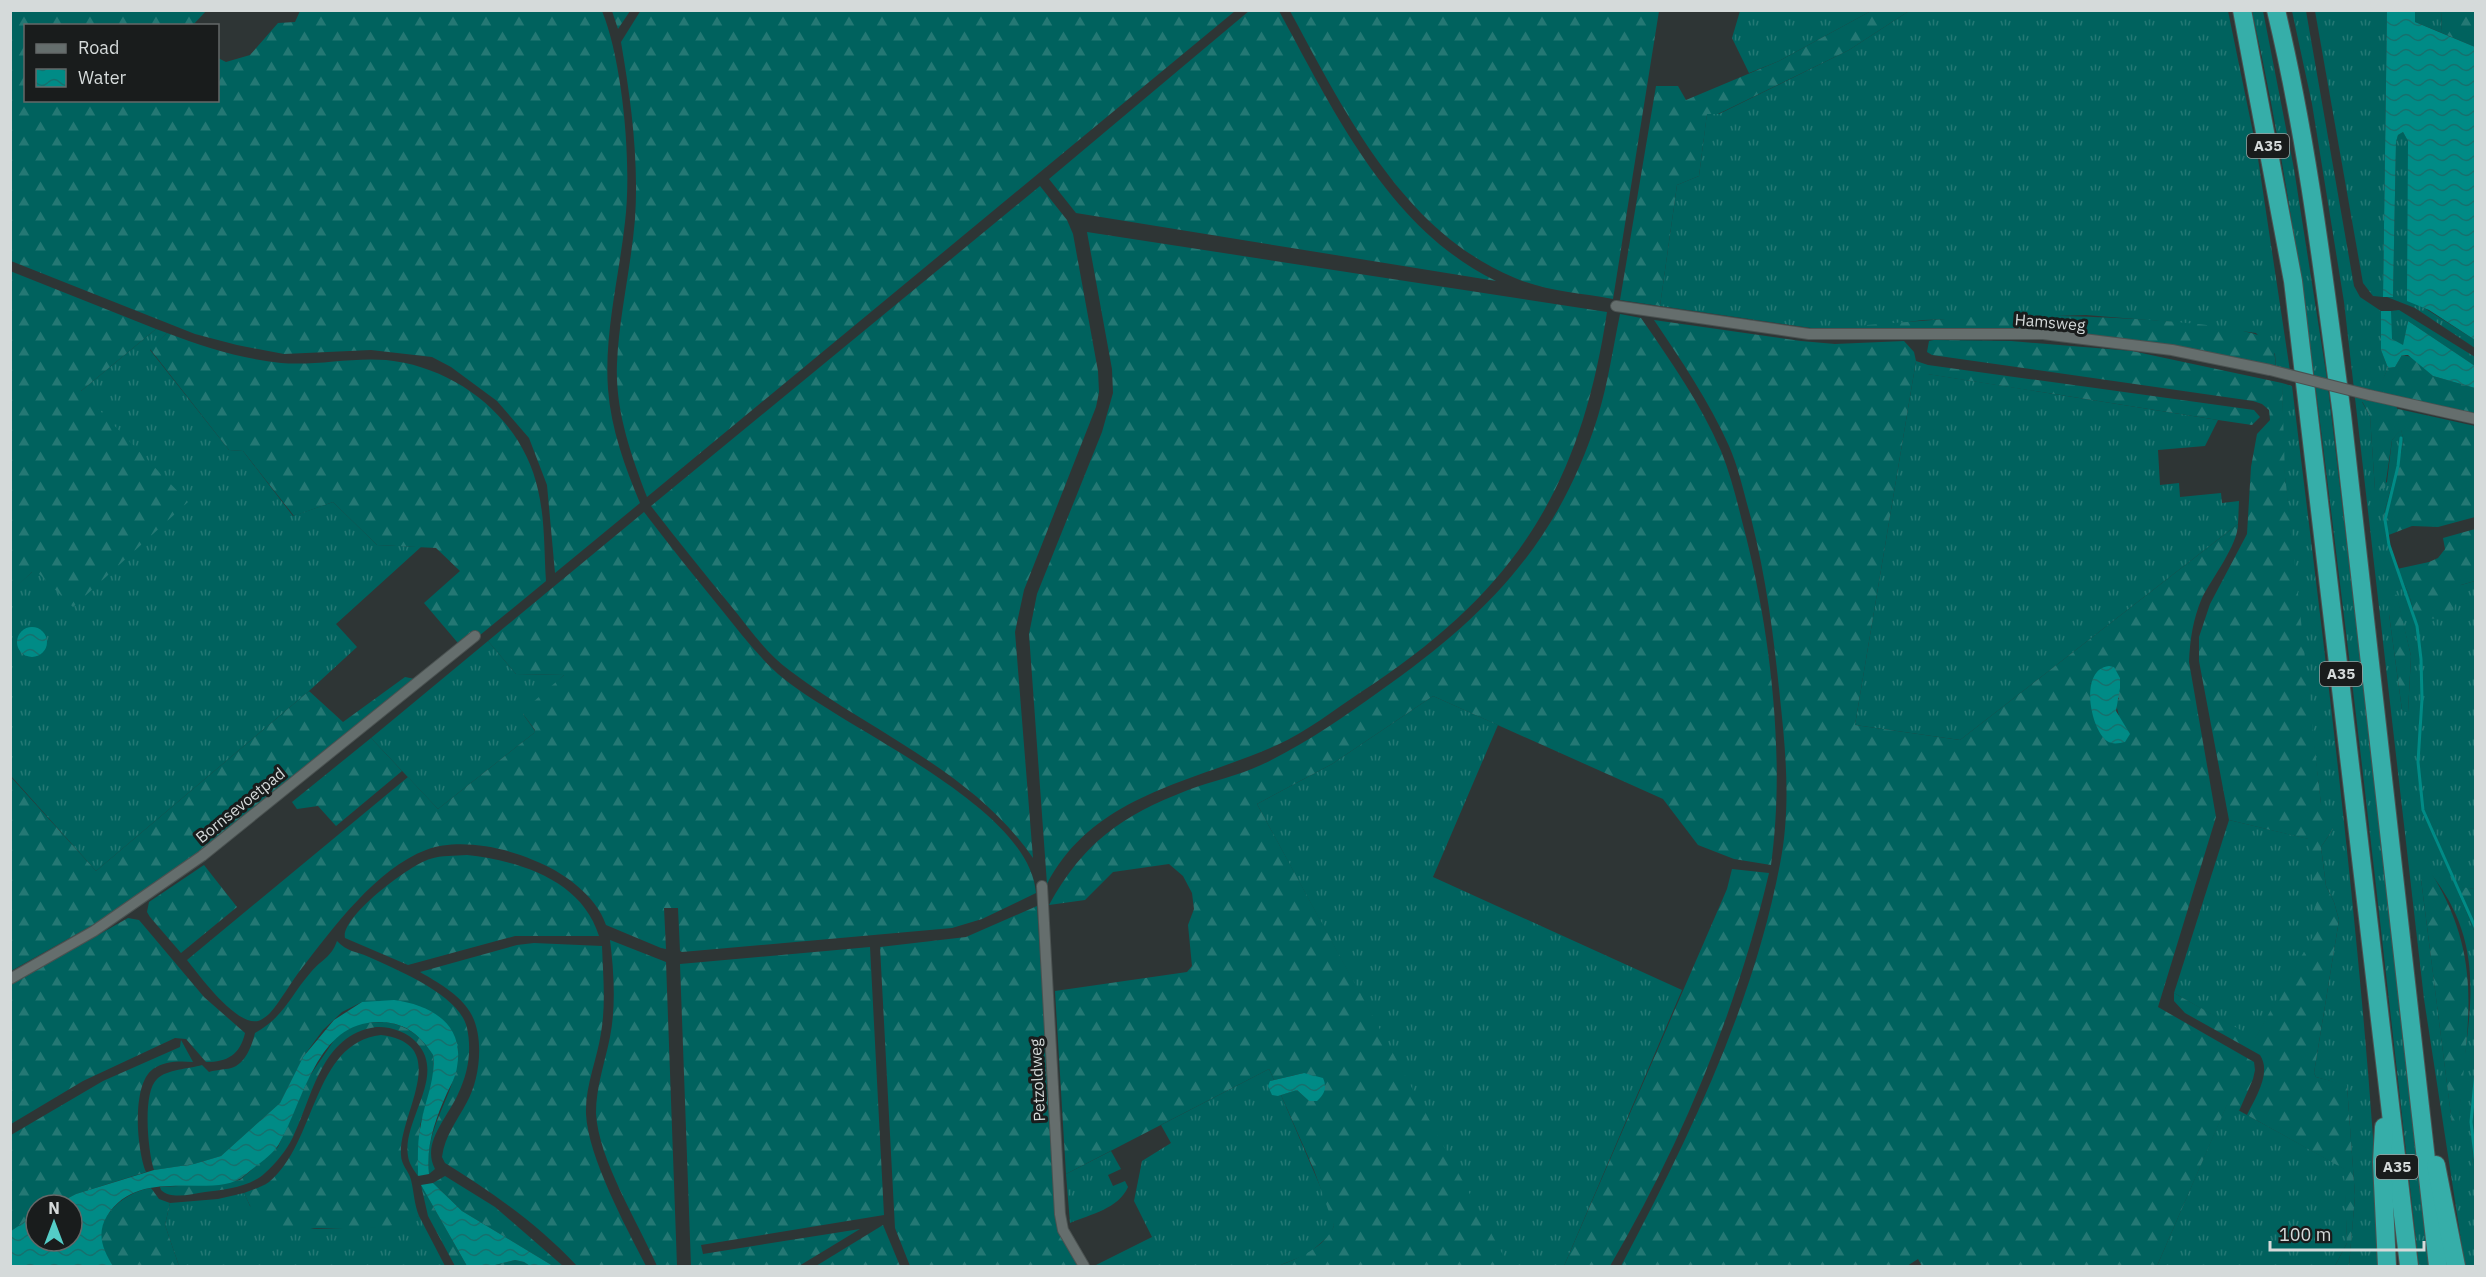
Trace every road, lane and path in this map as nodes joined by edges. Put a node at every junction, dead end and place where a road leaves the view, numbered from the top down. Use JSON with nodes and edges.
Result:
{"nodes":[{"id":1,"x":2242,"y":10,"type":"edge"},
{"id":2,"x":2276,"y":10,"type":"edge"},
{"id":3,"x":1616,"y":306,"type":"dead end"},
{"id":4,"x":2475,"y":419,"type":"edge"},
{"id":5,"x":475,"y":636,"type":"dead end"},
{"id":6,"x":1042,"y":886,"type":"dead end"},
{"id":7,"x":10,"y":979,"type":"edge"},
{"id":8,"x":2386,"y":1068,"type":"junction"},
{"id":9,"x":2417,"y":1078,"type":"junction"},
{"id":10,"x":1084,"y":1266,"type":"edge"},
{"id":11,"x":2387,"y":1266,"type":"edge"},
{"id":12,"x":2409,"y":1266,"type":"edge"},
{"id":13,"x":2438,"y":1266,"type":"edge"},
{"id":14,"x":2456,"y":1266,"type":"edge"}],
"edges":[{"from":1,"to":8,"type":"highway","number":"A35"},
{"from":2,"to":9,"type":"highway","number":"A35"},
{"from":3,"to":4,"type":"street","name":"Hamsweg","bridge":true},
{"from":5,"to":7,"type":"street","name":"Bornsevoetpad"},
{"from":6,"to":10,"type":"street","name":"Petzoldweg"},
{"from":8,"to":11,"type":"highway","number":"A35"},
{"from":8,"to":12,"type":"highway","number":"A35"},
{"from":9,"to":13,"type":"highway","number":"A35"},
{"from":9,"to":14,"type":"highway","number":"A35"}]}
